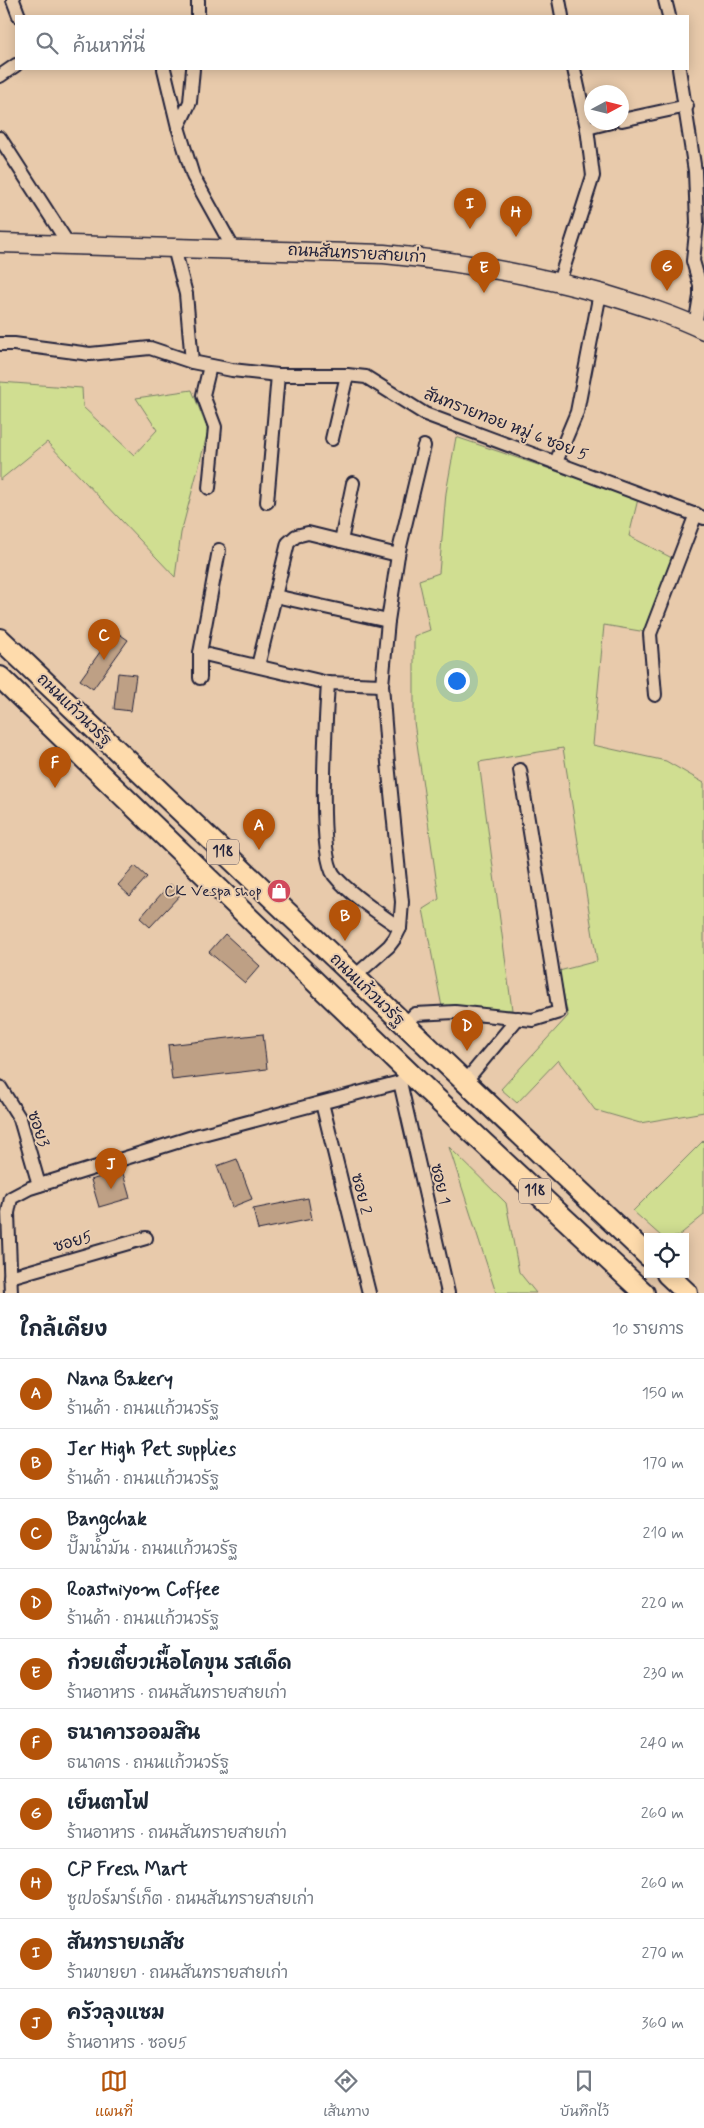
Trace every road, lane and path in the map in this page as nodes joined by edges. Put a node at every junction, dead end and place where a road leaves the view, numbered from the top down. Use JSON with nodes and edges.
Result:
{"nodes":[{"id":1,"x":13,"y":0,"type":"edge"},
{"id":2,"x":198,"y":0,"type":"edge"},
{"id":3,"x":559,"y":0,"type":"edge"},
{"id":4,"x":665,"y":0,"type":"edge"},
{"id":5,"x":19,"y":15,"type":"edge"},
{"id":6,"x":198,"y":15,"type":"edge"},
{"id":7,"x":562,"y":15,"type":"edge"},
{"id":8,"x":669,"y":15,"type":"edge"},
{"id":9,"x":15,"y":67,"type":"edge"},
{"id":10,"x":164,"y":70,"type":"edge"},
{"id":11,"x":194,"y":70,"type":"edge"},
{"id":12,"x":574,"y":70,"type":"edge"},
{"id":13,"x":679,"y":70,"type":"edge"},
{"id":14,"x":0,"y":76,"type":"edge"},
{"id":15,"x":686,"y":106,"type":"junction"},
{"id":16,"x":584,"y":114,"type":"edge"},
{"id":17,"x":629,"y":118,"type":"edge"},
{"id":18,"x":178,"y":127,"type":"junction"},
{"id":19,"x":587,"y":130,"type":"edge"},
{"id":20,"x":0,"y":138,"type":"edge"},
{"id":21,"x":700,"y":220,"type":"edge"},
{"id":22,"x":0,"y":243,"type":"edge"},
{"id":23,"x":69,"y":245,"type":"junction"},
{"id":24,"x":174,"y":248,"type":"junction"},
{"id":25,"x":232,"y":248,"type":"junction"},
{"id":26,"x":559,"y":282,"type":"junction"},
{"id":27,"x":600,"y":293,"type":"junction"},
{"id":28,"x":700,"y":328,"type":"edge"},
{"id":29,"x":0,"y":344,"type":"edge"},
{"id":30,"x":192,"y":362,"type":"junction"},
{"id":31,"x":210,"y":366,"type":"junction"},
{"id":32,"x":278,"y":375,"type":"junction"},
{"id":33,"x":347,"y":375,"type":"junction"},
{"id":34,"x":332,"y":439,"type":"dead end"},
{"id":35,"x":424,"y":446,"type":"dead end"},
{"id":36,"x":556,"y":462,"type":"junction"},
{"id":37,"x":353,"y":483,"type":"dead end"},
{"id":38,"x":209,"y":488,"type":"dead end"},
{"id":39,"x":267,"y":502,"type":"dead end"},
{"id":40,"x":700,"y":516,"type":"edge"},
{"id":41,"x":341,"y":541,"type":"junction"},
{"id":42,"x":220,"y":550,"type":"dead end"},
{"id":43,"x":398,"y":555,"type":"junction"},
{"id":44,"x":275,"y":596,"type":"junction"},
{"id":45,"x":388,"y":621,"type":"junction"},
{"id":46,"x":0,"y":639,"type":"edge"},
{"id":47,"x":200,"y":653,"type":"junction"},
{"id":48,"x":258,"y":666,"type":"junction"},
{"id":49,"x":0,"y":677,"type":"edge"},
{"id":50,"x":200,"y":678,"type":"dead end"},
{"id":51,"x":328,"y":683,"type":"junction"},
{"id":52,"x":382,"y":685,"type":"junction"},
{"id":53,"x":655,"y":696,"type":"dead end"},
{"id":54,"x":520,"y":770,"type":"dead end"},
{"id":55,"x":400,"y":928,"type":"junction"},
{"id":56,"x":354,"y":977,"type":"junction"},
{"id":57,"x":518,"y":1018,"type":"junction"},
{"id":58,"x":404,"y":1025,"type":"junction"},
{"id":59,"x":405,"y":1077,"type":"junction"},
{"id":60,"x":464,"y":1083,"type":"junction"},
{"id":61,"x":1,"y":1091,"type":"edge"},
{"id":62,"x":322,"y":1103,"type":"junction"},
{"id":63,"x":39,"y":1185,"type":"junction"},
{"id":64,"x":146,"y":1238,"type":"dead end"},
{"id":65,"x":4,"y":1242,"type":"edge"},
{"id":66,"x":644,"y":1252,"type":"edge"},
{"id":67,"x":10,"y":1277,"type":"junction"},
{"id":68,"x":671,"y":1278,"type":"edge"},
{"id":69,"x":11,"y":1293,"type":"edge"},
{"id":70,"x":370,"y":1293,"type":"edge"},
{"id":71,"x":448,"y":1293,"type":"edge"},
{"id":72,"x":644,"y":1293,"type":"edge"},
{"id":73,"x":687,"y":1293,"type":"edge"}],
"edges":[{"from":1,"to":5,"type":"street"},
{"from":2,"to":6,"type":"street"},
{"from":3,"to":7,"type":"street"},
{"from":4,"to":8,"type":"street"},
{"from":9,"to":14,"type":"street"},
{"from":10,"to":18,"type":"street"},
{"from":11,"to":18,"type":"street"},
{"from":12,"to":16,"type":"street"},
{"from":13,"to":15,"type":"street"},
{"from":15,"to":17,"type":"street"},
{"from":15,"to":21,"type":"street"},
{"from":18,"to":25,"type":"street"},
{"from":19,"to":26,"type":"street"},
{"from":20,"to":23,"type":"street"},
{"from":21,"to":28,"type":"street"},
{"from":22,"to":23,"type":"main road","name":"ถนนสันทรายสายเก่า"},
{"from":23,"to":24,"type":"main road","name":"ถนนสันทรายสายเก่า"},
{"from":24,"to":25,"type":"main road","name":"ถนนสันทรายสายเก่า"},
{"from":24,"to":30,"type":"street"},
{"from":25,"to":26,"type":"main road","name":"ถนนสันทรายสายเก่า"},
{"from":26,"to":27,"type":"main road","name":"ถนนสันทรายสายเก่า"},
{"from":27,"to":28,"type":"main road","name":"ถนนสันทรายสายเก่า"},
{"from":27,"to":36,"type":"street"},
{"from":29,"to":30,"type":"street","name":"สันทรายทอย หมู่ 6 ซอย 5"},
{"from":30,"to":31,"type":"street","name":"สันทรายทอย หมู่ 6 ซอย 5"},
{"from":31,"to":32,"type":"street","name":"สันทรายทอย หมู่ 6 ซอย 5"},
{"from":31,"to":38,"type":"street"},
{"from":32,"to":33,"type":"street","name":"สันทรายทอย หมู่ 6 ซอย 5"},
{"from":32,"to":39,"type":"street"},
{"from":33,"to":34,"type":"street"},
{"from":33,"to":36,"type":"street","name":"สันทรายทอย หมู่ 6 ซอย 5"},
{"from":35,"to":43,"type":"street"},
{"from":36,"to":40,"type":"street","name":"สันทรายทอย หมู่ 6 ซอย 5"},
{"from":37,"to":41,"type":"street"},
{"from":40,"to":53,"type":"street"},
{"from":41,"to":43,"type":"street"},
{"from":41,"to":44,"type":"street"},
{"from":42,"to":47,"type":"street"},
{"from":43,"to":45,"type":"street"},
{"from":44,"to":45,"type":"street"},
{"from":44,"to":48,"type":"street"},
{"from":45,"to":52,"type":"street"},
{"from":46,"to":56,"type":"main road","name":"ถนนแก้วนวรัฐ","number":"118"},
{"from":47,"to":48,"type":"street"},
{"from":47,"to":50,"type":"street"},
{"from":48,"to":51,"type":"street"},
{"from":49,"to":59,"type":"main road","name":"ถนนแก้วนวรัฐ","number":"118"},
{"from":51,"to":52,"type":"street"},
{"from":51,"to":55,"type":"street"},
{"from":52,"to":55,"type":"street"},
{"from":54,"to":57,"type":"street"},
{"from":55,"to":56,"type":"street"},
{"from":56,"to":58,"type":"main road","name":"ถนนแก้วนวรัฐ","number":"118"},
{"from":57,"to":58,"type":"street"},
{"from":57,"to":60,"type":"street"},
{"from":58,"to":60,"type":"main road","name":"ถนนแก้วนวรัฐ","number":"118"},
{"from":59,"to":62,"type":"street"},
{"from":59,"to":71,"type":"street","name":"ซอย 1"},
{"from":59,"to":72,"type":"main road","name":"ถนนแก้วนวรัฐ","number":"118"},
{"from":60,"to":66,"type":"main road","name":"ถนนแก้วนวรัฐ","number":"118"},
{"from":61,"to":63,"type":"street","name":"ซอย3"},
{"from":62,"to":63,"type":"street"},
{"from":62,"to":70,"type":"street","name":"ซอย 2"},
{"from":63,"to":65,"type":"street"},
{"from":64,"to":67,"type":"street","name":"ซอย5"},
{"from":65,"to":67,"type":"street"},
{"from":67,"to":69,"type":"street"},
{"from":68,"to":73,"type":"main road"}]}
